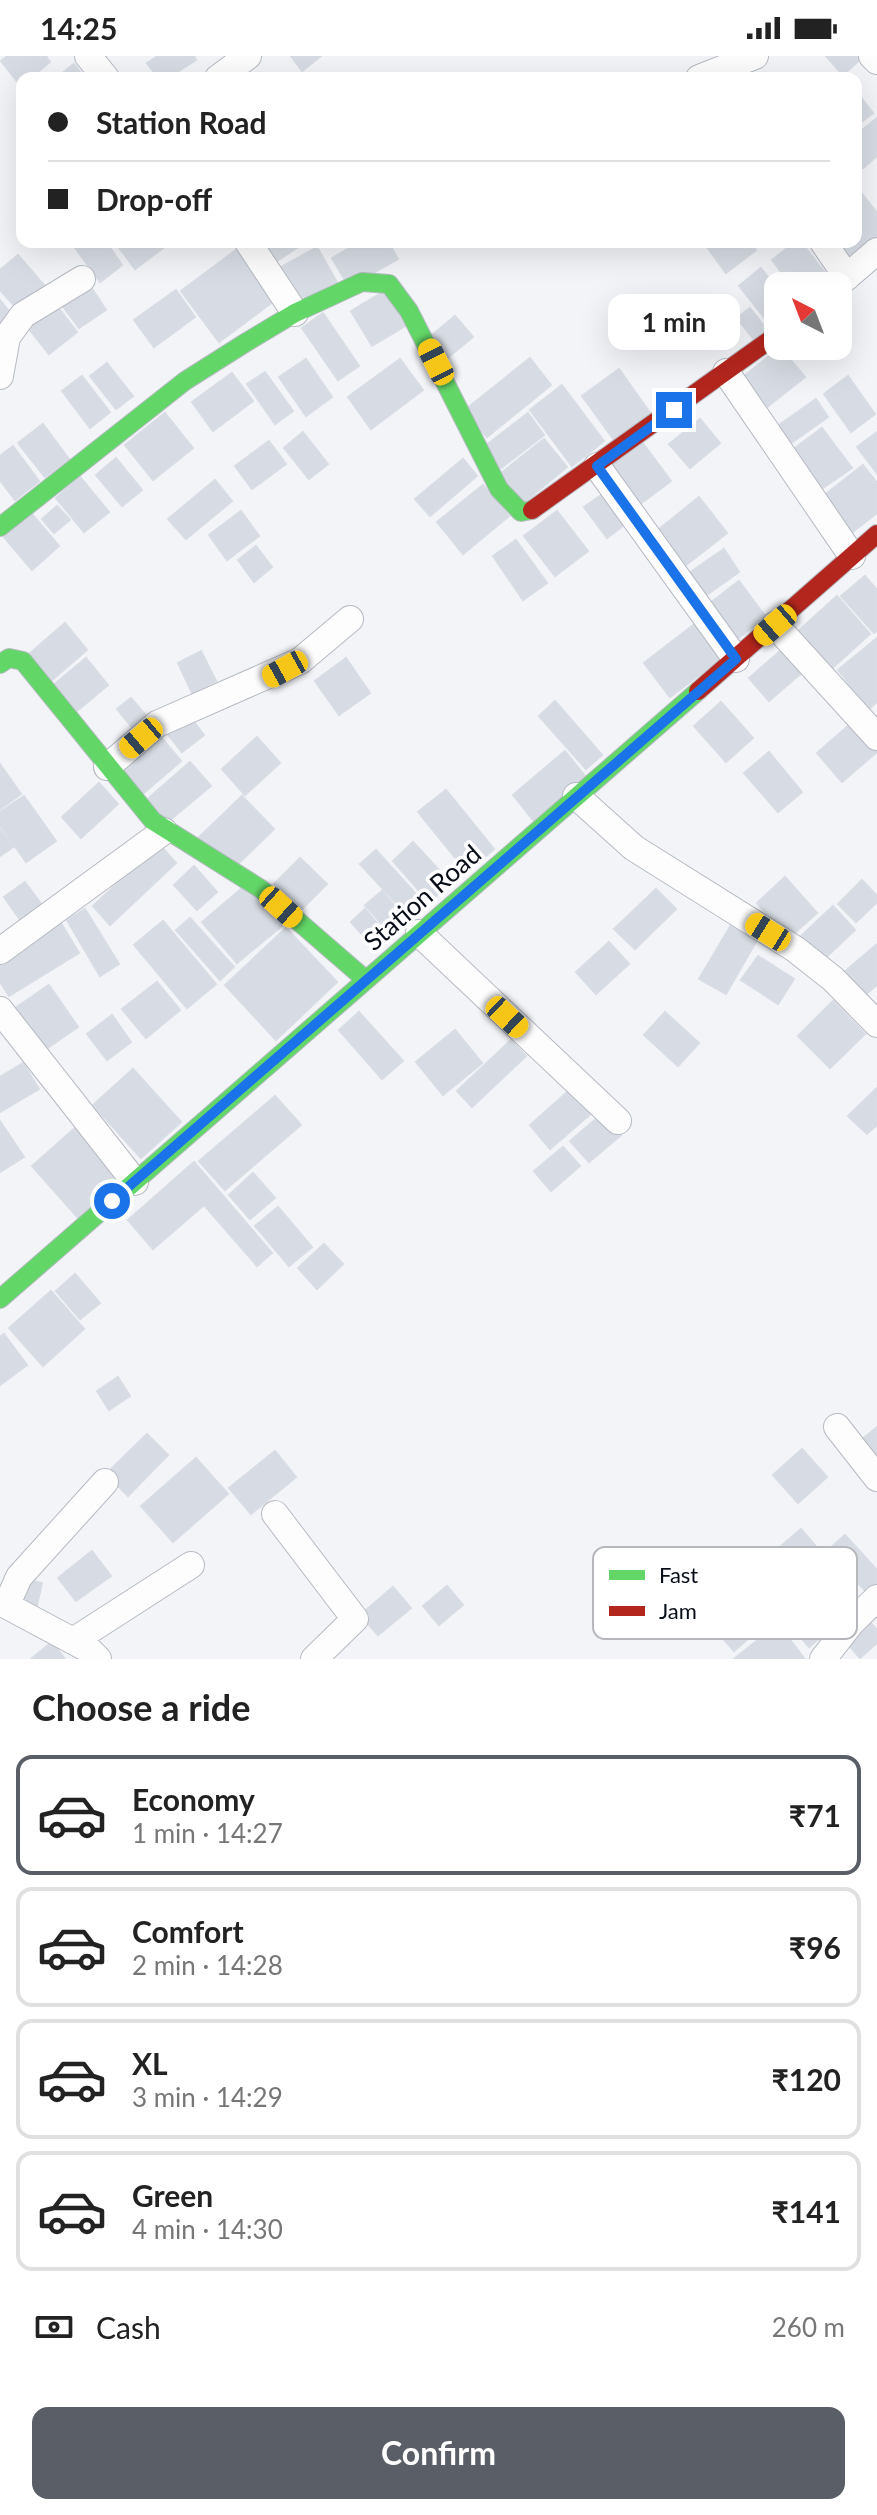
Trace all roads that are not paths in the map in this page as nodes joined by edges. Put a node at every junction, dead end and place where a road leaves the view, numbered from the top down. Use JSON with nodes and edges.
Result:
{"nodes":[{"id":1,"x":88,"y":56,"type":"edge"},
{"id":2,"x":248,"y":56,"type":"edge"},
{"id":3,"x":755,"y":56,"type":"edge"},
{"id":4,"x":872,"y":56,"type":"edge"},
{"id":5,"x":877,"y":61,"type":"edge"},
{"id":6,"x":101,"y":72,"type":"edge"},
{"id":7,"x":226,"y":72,"type":"edge"},
{"id":8,"x":717,"y":72,"type":"edge"},
{"id":9,"x":252,"y":248,"type":"edge"},
{"id":10,"x":826,"y":248,"type":"edge"},
{"id":11,"x":877,"y":251,"type":"edge"},
{"id":12,"x":837,"y":272,"type":"edge"},
{"id":13,"x":852,"y":272,"type":"edge"},
{"id":14,"x":82,"y":279,"type":"dead end"},
{"id":15,"x":295,"y":313,"type":"junction"},
{"id":16,"x":764,"y":344,"type":"edge"},
{"id":17,"x":726,"y":372,"type":"junction"},
{"id":18,"x":0,"y":376,"type":"edge"},
{"id":19,"x":597,"y":466,"type":"junction"},
{"id":20,"x":0,"y":527,"type":"edge"},
{"id":21,"x":877,"y":534,"type":"edge"},
{"id":22,"x":852,"y":556,"type":"junction"},
{"id":23,"x":350,"y":619,"type":"dead end"},
{"id":24,"x":775,"y":625,"type":"junction"},
{"id":25,"x":736,"y":659,"type":"junction"},
{"id":26,"x":0,"y":664,"type":"edge"},
{"id":27,"x":877,"y":737,"type":"edge"},
{"id":28,"x":107,"y":767,"type":"junction"},
{"id":29,"x":576,"y":796,"type":"junction"},
{"id":30,"x":164,"y":831,"type":"junction"},
{"id":31,"x":419,"y":933,"type":"junction"},
{"id":32,"x":0,"y":951,"type":"edge"},
{"id":33,"x":366,"y":980,"type":"junction"},
{"id":34,"x":0,"y":1010,"type":"edge"},
{"id":35,"x":877,"y":1024,"type":"edge"},
{"id":36,"x":618,"y":1121,"type":"dead end"},
{"id":37,"x":135,"y":1182,"type":"junction"},
{"id":38,"x":0,"y":1299,"type":"edge"},
{"id":39,"x":837,"y":1427,"type":"dead end"},
{"id":40,"x":877,"y":1478,"type":"edge"},
{"id":41,"x":105,"y":1482,"type":"dead end"},
{"id":42,"x":275,"y":1514,"type":"dead end"},
{"id":43,"x":191,"y":1565,"type":"dead end"},
{"id":44,"x":877,"y":1598,"type":"edge"},
{"id":45,"x":3,"y":1603,"type":"edge"},
{"id":46,"x":857,"y":1617,"type":"edge"},
{"id":47,"x":839,"y":1639,"type":"edge"},
{"id":48,"x":73,"y":1641,"type":"junction"},
{"id":49,"x":98,"y":1659,"type":"edge"},
{"id":50,"x":314,"y":1659,"type":"edge"},
{"id":51,"x":823,"y":1659,"type":"edge"}],
"edges":[{"from":1,"to":6,"type":"street"},
{"from":2,"to":7,"type":"street"},
{"from":3,"to":8,"type":"street"},
{"from":4,"to":5,"type":"street"},
{"from":9,"to":15,"type":"street"},
{"from":10,"to":12,"type":"street"},
{"from":11,"to":13,"type":"street"},
{"from":14,"to":18,"type":"street"},
{"from":15,"to":19,"type":"street"},
{"from":15,"to":20,"type":"street"},
{"from":16,"to":17,"type":"street"},
{"from":17,"to":19,"type":"street"},
{"from":17,"to":22,"type":"street"},
{"from":19,"to":25,"type":"street"},
{"from":21,"to":22,"type":"street","name":"Station Road"},
{"from":22,"to":24,"type":"street","name":"Station Road"},
{"from":23,"to":28,"type":"street"},
{"from":24,"to":25,"type":"street","name":"Station Road"},
{"from":24,"to":27,"type":"street"},
{"from":25,"to":29,"type":"street","name":"Station Road"},
{"from":26,"to":28,"type":"street"},
{"from":28,"to":30,"type":"street"},
{"from":29,"to":31,"type":"street","name":"Station Road"},
{"from":29,"to":35,"type":"street"},
{"from":30,"to":32,"type":"street"},
{"from":30,"to":33,"type":"street"},
{"from":31,"to":33,"type":"street","name":"Station Road"},
{"from":31,"to":36,"type":"street"},
{"from":33,"to":37,"type":"street","name":"Station Road"},
{"from":34,"to":37,"type":"street"},
{"from":37,"to":38,"type":"street","name":"Station Road"},
{"from":39,"to":40,"type":"street"},
{"from":41,"to":45,"type":"street"},
{"from":42,"to":50,"type":"street"},
{"from":43,"to":48,"type":"street"},
{"from":44,"to":46,"type":"street"},
{"from":45,"to":48,"type":"street"},
{"from":47,"to":51,"type":"street"},
{"from":48,"to":49,"type":"street"}]}
